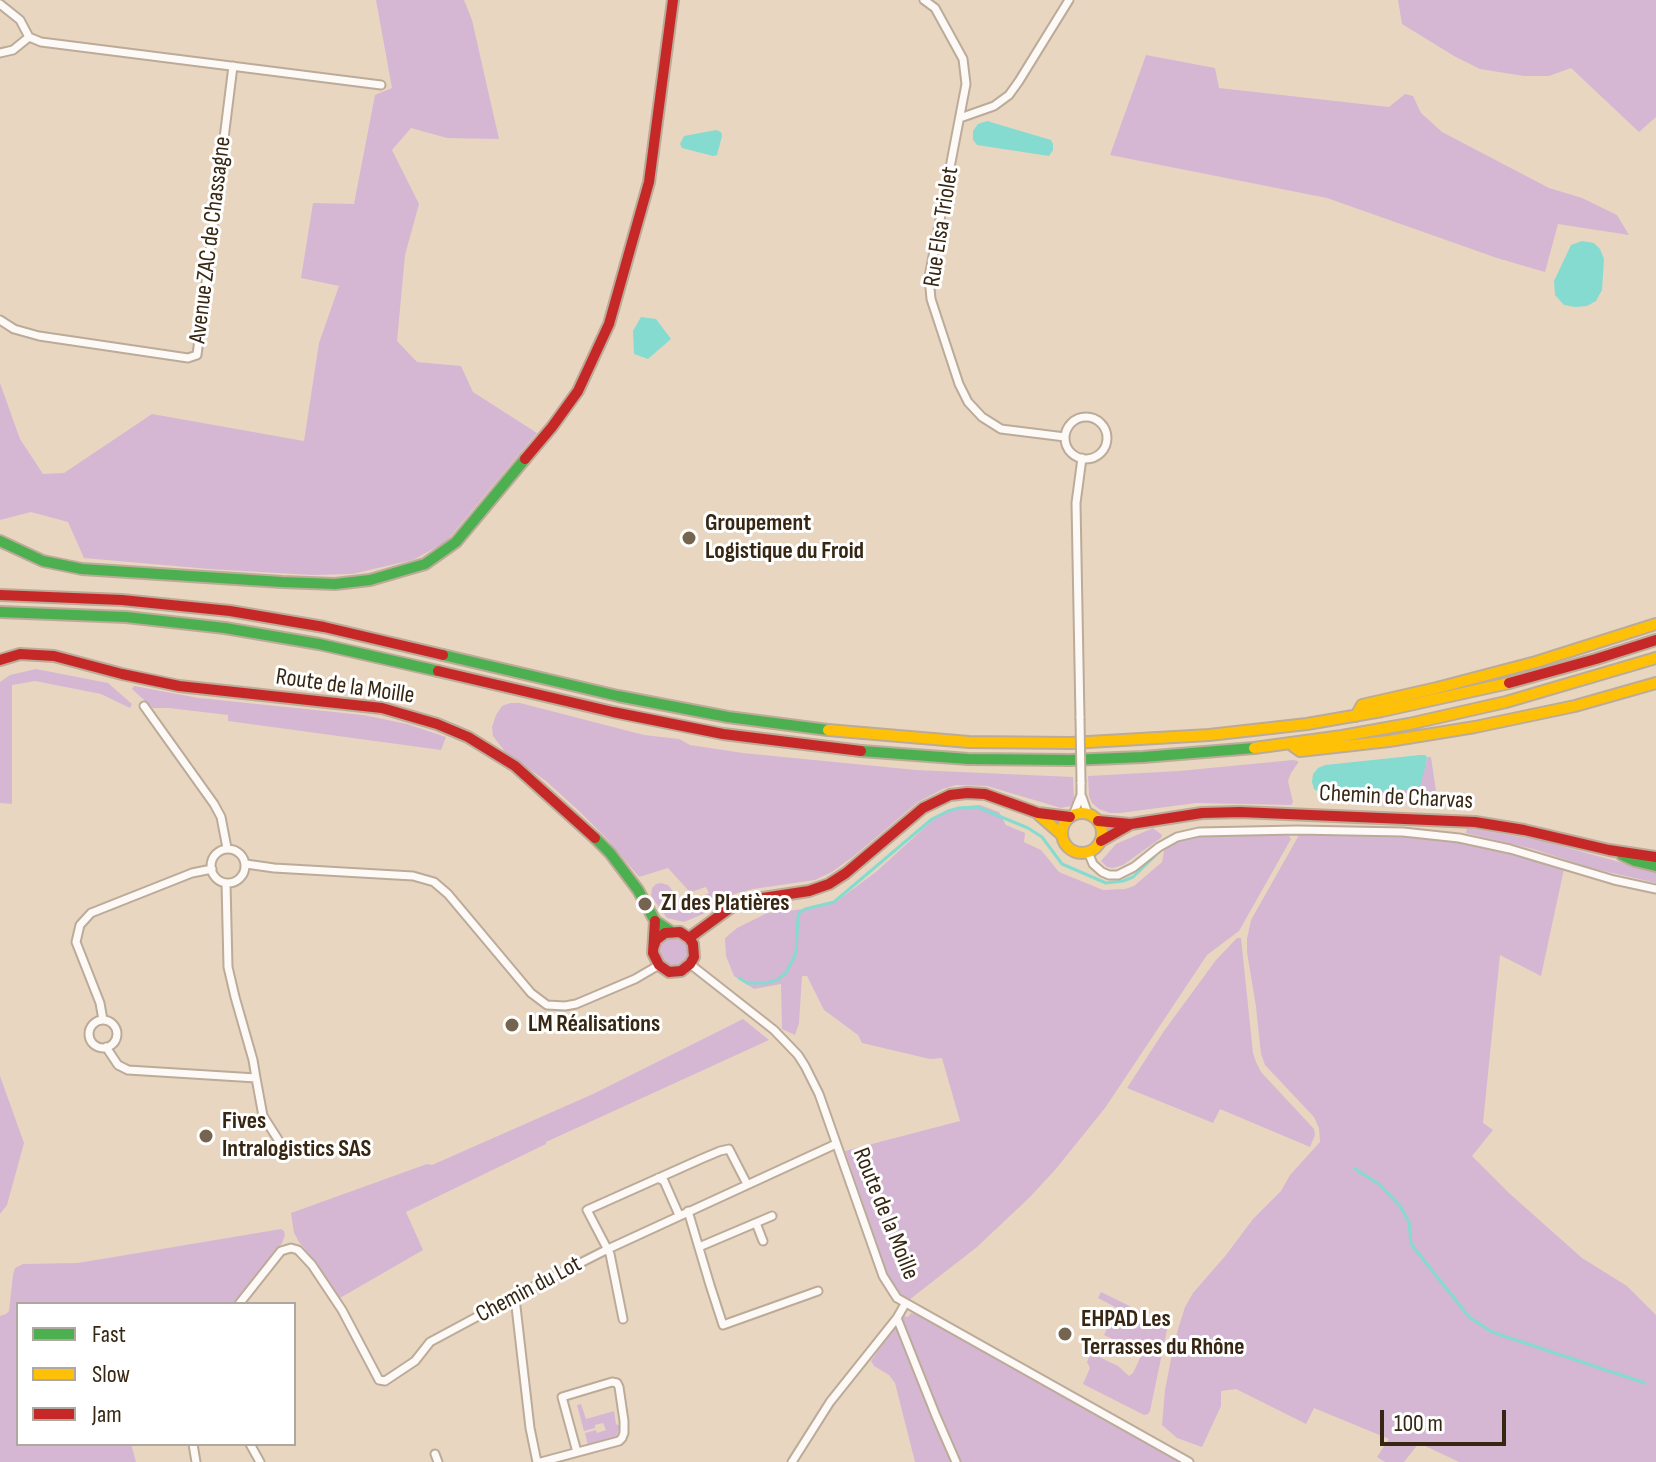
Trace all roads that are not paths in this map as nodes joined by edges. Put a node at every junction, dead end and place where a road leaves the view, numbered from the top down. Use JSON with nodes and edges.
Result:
{"nodes":[{"id":1,"x":673,"y":0,"type":"edge"},
{"id":2,"x":924,"y":0,"type":"edge"},
{"id":3,"x":1069,"y":0,"type":"edge"},
{"id":4,"x":0,"y":4,"type":"edge"},
{"id":5,"x":29,"y":37,"type":"junction"},
{"id":6,"x":0,"y":53,"type":"edge"},
{"id":7,"x":233,"y":66,"type":"junction"},
{"id":8,"x":381,"y":85,"type":"dead end"},
{"id":9,"x":960,"y":118,"type":"junction"},
{"id":10,"x":0,"y":320,"type":"edge"},
{"id":11,"x":1065,"y":437,"type":"junction"},
{"id":12,"x":1082,"y":458,"type":"junction"},
{"id":13,"x":0,"y":540,"type":"edge"},
{"id":14,"x":0,"y":595,"type":"edge"},
{"id":15,"x":0,"y":612,"type":"edge"},
{"id":16,"x":1656,"y":624,"type":"edge"},
{"id":17,"x":1656,"y":640,"type":"edge"},
{"id":18,"x":1656,"y":658,"type":"edge"},
{"id":19,"x":0,"y":660,"type":"edge"},
{"id":20,"x":1656,"y":683,"type":"edge"},
{"id":21,"x":1656,"y":692,"type":"edge"},
{"id":22,"x":144,"y":706,"type":"dead end"},
{"id":23,"x":1575,"y":706,"type":"junction"},
{"id":24,"x":1356,"y":716,"type":"junction"},
{"id":25,"x":1289,"y":743,"type":"junction"},
{"id":26,"x":1081,"y":795,"type":"junction"},
{"id":27,"x":1038,"y":813,"type":"junction"},
{"id":28,"x":1088,"y":814,"type":"junction"},
{"id":29,"x":1072,"y":816,"type":"junction"},
{"id":30,"x":1098,"y":821,"type":"junction"},
{"id":31,"x":1131,"y":824,"type":"junction"},
{"id":32,"x":1062,"y":835,"type":"junction"},
{"id":33,"x":1101,"y":841,"type":"junction"},
{"id":34,"x":227,"y":848,"type":"junction"},
{"id":35,"x":1609,"y":850,"type":"junction"},
{"id":36,"x":1088,"y":852,"type":"junction"},
{"id":37,"x":1656,"y":857,"type":"edge"},
{"id":38,"x":246,"y":864,"type":"junction"},
{"id":39,"x":1656,"y":866,"type":"edge"},
{"id":40,"x":212,"y":869,"type":"junction"},
{"id":41,"x":226,"y":883,"type":"junction"},
{"id":42,"x":1656,"y":889,"type":"edge"},
{"id":43,"x":655,"y":921,"type":"junction"},
{"id":44,"x":670,"y":931,"type":"junction"},
{"id":45,"x":689,"y":938,"type":"junction"},
{"id":46,"x":654,"y":946,"type":"junction"},
{"id":47,"x":690,"y":964,"type":"junction"},
{"id":48,"x":659,"y":965,"type":"junction"},
{"id":49,"x":103,"y":1020,"type":"junction"},
{"id":50,"x":106,"y":1047,"type":"junction"},
{"id":51,"x":256,"y":1078,"type":"junction"},
{"id":52,"x":279,"y":1141,"type":"dead end"},
{"id":53,"x":836,"y":1144,"type":"junction"},
{"id":54,"x":658,"y":1178,"type":"junction"},
{"id":55,"x":747,"y":1184,"type":"junction"},
{"id":56,"x":688,"y":1211,"type":"junction"},
{"id":57,"x":679,"y":1215,"type":"junction"},
{"id":58,"x":772,"y":1216,"type":"dead end"},
{"id":59,"x":756,"y":1223,"type":"junction"},
{"id":60,"x":763,"y":1241,"type":"dead end"},
{"id":61,"x":699,"y":1247,"type":"junction"},
{"id":62,"x":608,"y":1249,"type":"junction"},
{"id":63,"x":818,"y":1291,"type":"dead end"},
{"id":64,"x":515,"y":1298,"type":"junction"},
{"id":65,"x":241,"y":1302,"type":"edge"},
{"id":66,"x":905,"y":1304,"type":"junction"},
{"id":67,"x":897,"y":1318,"type":"junction"},
{"id":68,"x":623,"y":1319,"type":"dead end"},
{"id":69,"x":577,"y":1452,"type":"junction"},
{"id":70,"x":539,"y":1462,"type":"edge"},
{"id":71,"x":792,"y":1462,"type":"edge"},
{"id":72,"x":956,"y":1462,"type":"edge"},
{"id":73,"x":1189,"y":1462,"type":"edge"}],
"edges":[{"from":1,"to":13,"type":"main road"},
{"from":2,"to":9,"type":"street","name":"Rue Elsa Triolet"},
{"from":3,"to":9,"type":"street"},
{"from":4,"to":5,"type":"street"},
{"from":5,"to":6,"type":"street"},
{"from":5,"to":7,"type":"street"},
{"from":7,"to":8,"type":"street"},
{"from":7,"to":10,"type":"street","name":"Avenue ZAC de Chassagne"},
{"from":9,"to":11,"type":"street","name":"Rue Elsa Triolet"},
{"from":11,"to":12,"type":"street"},
{"from":11,"to":12,"type":"street"},
{"from":12,"to":26,"type":"street","bridge":true},
{"from":14,"to":24,"type":"main road"},
{"from":15,"to":25,"type":"main road"},
{"from":16,"to":24,"type":"main road"},
{"from":17,"to":24,"type":"main road"},
{"from":18,"to":25,"type":"main road"},
{"from":19,"to":43,"type":"main road","name":"Route de la Moille"},
{"from":20,"to":23,"type":"main road"},
{"from":21,"to":23,"type":"main road"},
{"from":22,"to":34,"type":"street"},
{"from":23,"to":25,"type":"main road"},
{"from":26,"to":28,"type":"street"},
{"from":26,"to":29,"type":"street"},
{"from":27,"to":29,"type":"main road"},
{"from":27,"to":32,"type":"main road"},
{"from":27,"to":45,"type":"main road"},
{"from":28,"to":29,"type":"main road"},
{"from":28,"to":30,"type":"main road"},
{"from":29,"to":32,"type":"main road"},
{"from":30,"to":31,"type":"main road","name":"Chemin de Charvas"},
{"from":30,"to":33,"type":"main road"},
{"from":31,"to":33,"type":"main road","name":"Chemin de Charvas"},
{"from":31,"to":35,"type":"main road","name":"Chemin de Charvas"},
{"from":32,"to":36,"type":"main road"},
{"from":33,"to":36,"type":"main road"},
{"from":34,"to":38,"type":"street"},
{"from":34,"to":40,"type":"street"},
{"from":35,"to":37,"type":"main road","name":"Chemin de Charvas"},
{"from":35,"to":39,"type":"main road"},
{"from":36,"to":42,"type":"street"},
{"from":38,"to":41,"type":"street"},
{"from":38,"to":48,"type":"street"},
{"from":40,"to":41,"type":"street"},
{"from":40,"to":49,"type":"street"},
{"from":41,"to":51,"type":"street"},
{"from":43,"to":44,"type":"main road","name":"Route de la Moille"},
{"from":43,"to":46,"type":"main road"},
{"from":44,"to":45,"type":"main road"},
{"from":44,"to":46,"type":"main road"},
{"from":45,"to":47,"type":"main road"},
{"from":46,"to":48,"type":"main road"},
{"from":47,"to":48,"type":"main road"},
{"from":47,"to":53,"type":"street","name":"Route de la Moille"},
{"from":49,"to":50,"type":"street"},
{"from":49,"to":50,"type":"street"},
{"from":50,"to":51,"type":"street"},
{"from":51,"to":52,"type":"street"},
{"from":53,"to":55,"type":"street","name":"Chemin du Lot"},
{"from":53,"to":66,"type":"street","name":"Route de la Moille"},
{"from":54,"to":55,"type":"street"},
{"from":54,"to":57,"type":"street"},
{"from":54,"to":62,"type":"street"},
{"from":55,"to":56,"type":"street","name":"Chemin du Lot"},
{"from":56,"to":57,"type":"street","name":"Chemin du Lot"},
{"from":56,"to":61,"type":"street"},
{"from":57,"to":62,"type":"street","name":"Chemin du Lot"},
{"from":58,"to":59,"type":"street"},
{"from":59,"to":60,"type":"street"},
{"from":59,"to":61,"type":"street"},
{"from":61,"to":63,"type":"street"},
{"from":62,"to":64,"type":"street","name":"Chemin du Lot"},
{"from":62,"to":68,"type":"street"},
{"from":64,"to":65,"type":"street","name":"Chemin du Lot"},
{"from":64,"to":70,"type":"street"},
{"from":66,"to":67,"type":"street"},
{"from":66,"to":73,"type":"street","name":"Route de la Moille"},
{"from":67,"to":71,"type":"street"},
{"from":67,"to":72,"type":"street"},
{"from":69,"to":69,"type":"street"},
{"from":69,"to":70,"type":"street"}]}
